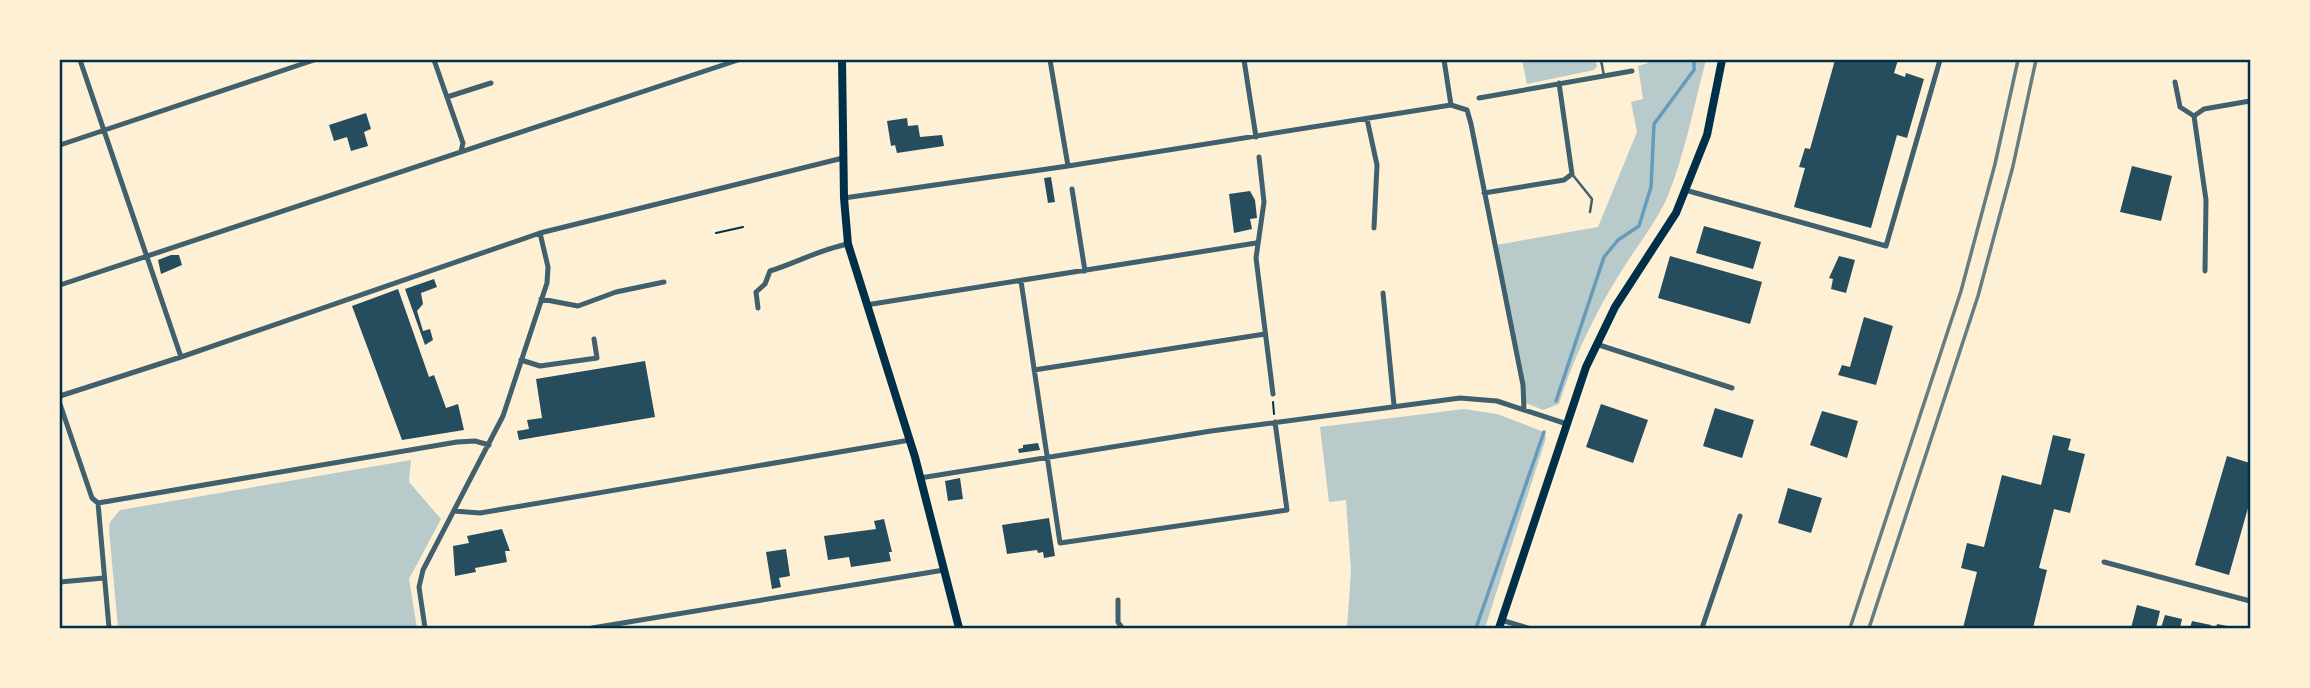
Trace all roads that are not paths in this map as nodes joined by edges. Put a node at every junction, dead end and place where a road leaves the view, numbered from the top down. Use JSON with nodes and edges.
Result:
{"nodes":[{"id":1,"x":79,"y":60,"type":"edge"},
{"id":2,"x":314,"y":60,"type":"edge"},
{"id":3,"x":434,"y":60,"type":"edge"},
{"id":4,"x":738,"y":60,"type":"edge"},
{"id":5,"x":842,"y":60,"type":"edge"},
{"id":6,"x":1050,"y":60,"type":"edge"},
{"id":7,"x":1244,"y":60,"type":"edge"},
{"id":8,"x":1444,"y":60,"type":"edge"},
{"id":9,"x":1601,"y":60,"type":"edge"},
{"id":10,"x":1722,"y":60,"type":"edge"},
{"id":11,"x":1940,"y":60,"type":"edge"},
{"id":12,"x":1632,"y":71,"type":"dead end"},
{"id":13,"x":1604,"y":76,"type":"junction"},
{"id":14,"x":2175,"y":82,"type":"dead end"},
{"id":15,"x":491,"y":83,"type":"dead end"},
{"id":16,"x":1559,"y":83,"type":"junction"},
{"id":17,"x":447,"y":97,"type":"junction"},
{"id":18,"x":1479,"y":98,"type":"dead end"},
{"id":19,"x":2250,"y":101,"type":"edge"},
{"id":20,"x":1451,"y":105,"type":"junction"},
{"id":21,"x":2194,"y":116,"type":"junction"},
{"id":22,"x":1367,"y":119,"type":"junction"},
{"id":23,"x":103,"y":130,"type":"junction"},
{"id":24,"x":1256,"y":136,"type":"junction"},
{"id":25,"x":60,"y":145,"type":"edge"},
{"id":26,"x":461,"y":151,"type":"junction"},
{"id":27,"x":1259,"y":157,"type":"dead end"},
{"id":28,"x":843,"y":158,"type":"junction"},
{"id":29,"x":1068,"y":166,"type":"junction"},
{"id":30,"x":1572,"y":174,"type":"junction"},
{"id":31,"x":1072,"y":189,"type":"dead end"},
{"id":32,"x":1685,"y":190,"type":"junction"},
{"id":33,"x":1484,"y":193,"type":"junction"},
{"id":34,"x":844,"y":198,"type":"junction"},
{"id":35,"x":1590,"y":212,"type":"dead end"},
{"id":36,"x":1374,"y":228,"type":"dead end"},
{"id":37,"x":540,"y":233,"type":"junction"},
{"id":38,"x":1256,"y":243,"type":"junction"},
{"id":39,"x":848,"y":244,"type":"junction"},
{"id":40,"x":146,"y":255,"type":"junction"},
{"id":41,"x":1085,"y":271,"type":"junction"},
{"id":42,"x":2205,"y":271,"type":"dead end"},
{"id":43,"x":1021,"y":281,"type":"junction"},
{"id":44,"x":664,"y":282,"type":"dead end"},
{"id":45,"x":60,"y":285,"type":"edge"},
{"id":46,"x":1383,"y":293,"type":"dead end"},
{"id":47,"x":541,"y":299,"type":"junction"},
{"id":48,"x":866,"y":305,"type":"junction"},
{"id":49,"x":758,"y":308,"type":"dead end"},
{"id":50,"x":1265,"y":334,"type":"junction"},
{"id":51,"x":594,"y":339,"type":"dead end"},
{"id":52,"x":1596,"y":344,"type":"junction"},
{"id":53,"x":181,"y":357,"type":"junction"},
{"id":54,"x":521,"y":360,"type":"junction"},
{"id":55,"x":1034,"y":370,"type":"junction"},
{"id":56,"x":1731,"y":388,"type":"dead end"},
{"id":57,"x":1273,"y":394,"type":"road end"},
{"id":58,"x":60,"y":396,"type":"edge"},
{"id":59,"x":60,"y":404,"type":"edge"},
{"id":60,"x":1394,"y":405,"type":"junction"},
{"id":61,"x":1524,"y":410,"type":"junction"},
{"id":62,"x":1275,"y":422,"type":"junction"},
{"id":63,"x":1567,"y":424,"type":"junction"},
{"id":64,"x":910,"y":440,"type":"junction"},
{"id":65,"x":489,"y":445,"type":"junction"},
{"id":66,"x":1048,"y":456,"type":"junction"},
{"id":67,"x":920,"y":478,"type":"junction"},
{"id":68,"x":98,"y":503,"type":"junction"},
{"id":69,"x":454,"y":511,"type":"junction"},
{"id":70,"x":1740,"y":516,"type":"dead end"},
{"id":71,"x":2104,"y":562,"type":"dead end"},
{"id":72,"x":945,"y":570,"type":"junction"},
{"id":73,"x":104,"y":578,"type":"junction"},
{"id":74,"x":60,"y":582,"type":"edge"},
{"id":75,"x":1118,"y":600,"type":"dead end"},
{"id":76,"x":2250,"y":601,"type":"edge"},
{"id":77,"x":1500,"y":624,"type":"edge"},
{"id":78,"x":109,"y":628,"type":"edge"},
{"id":79,"x":425,"y":628,"type":"edge"},
{"id":80,"x":592,"y":628,"type":"edge"},
{"id":81,"x":959,"y":628,"type":"edge"},
{"id":82,"x":1122,"y":628,"type":"edge"},
{"id":83,"x":1528,"y":628,"type":"edge"},
{"id":84,"x":1702,"y":628,"type":"edge"}],
"edges":[{"from":1,"to":23,"type":"street"},
{"from":2,"to":23,"type":"street"},
{"from":3,"to":17,"type":"street"},
{"from":4,"to":26,"type":"street"},
{"from":5,"to":28,"type":"main road"},
{"from":6,"to":29,"type":"street"},
{"from":7,"to":24,"type":"street"},
{"from":8,"to":20,"type":"street"},
{"from":9,"to":13,"type":"lane"},
{"from":10,"to":32,"type":"main road"},
{"from":11,"to":32,"type":"street"},
{"from":12,"to":13,"type":"street"},
{"from":13,"to":16,"type":"street"},
{"from":14,"to":21,"type":"street"},
{"from":15,"to":17,"type":"street"},
{"from":16,"to":18,"type":"street"},
{"from":16,"to":30,"type":"street"},
{"from":17,"to":26,"type":"street"},
{"from":19,"to":21,"type":"street"},
{"from":20,"to":22,"type":"street"},
{"from":20,"to":33,"type":"street"},
{"from":21,"to":42,"type":"street"},
{"from":22,"to":24,"type":"street"},
{"from":22,"to":36,"type":"street"},
{"from":23,"to":25,"type":"street"},
{"from":23,"to":40,"type":"street"},
{"from":24,"to":29,"type":"street"},
{"from":26,"to":40,"type":"street"},
{"from":27,"to":38,"type":"street"},
{"from":28,"to":34,"type":"main road"},
{"from":28,"to":37,"type":"street"},
{"from":29,"to":34,"type":"street"},
{"from":30,"to":33,"type":"street"},
{"from":30,"to":35,"type":"lane"},
{"from":31,"to":41,"type":"street"},
{"from":32,"to":52,"type":"main road"},
{"from":33,"to":61,"type":"street"},
{"from":34,"to":39,"type":"main road"},
{"from":37,"to":47,"type":"street"},
{"from":37,"to":53,"type":"street"},
{"from":38,"to":41,"type":"street"},
{"from":38,"to":50,"type":"street"},
{"from":39,"to":48,"type":"main road"},
{"from":39,"to":49,"type":"street"},
{"from":40,"to":45,"type":"street"},
{"from":40,"to":53,"type":"street"},
{"from":41,"to":43,"type":"street"},
{"from":43,"to":48,"type":"street"},
{"from":43,"to":55,"type":"street"},
{"from":44,"to":47,"type":"street"},
{"from":46,"to":60,"type":"street"},
{"from":47,"to":54,"type":"street"},
{"from":48,"to":64,"type":"main road"},
{"from":50,"to":55,"type":"street"},
{"from":50,"to":57,"type":"street"},
{"from":51,"to":54,"type":"street"},
{"from":52,"to":56,"type":"street"},
{"from":52,"to":63,"type":"main road"},
{"from":53,"to":58,"type":"street"},
{"from":54,"to":65,"type":"street"},
{"from":55,"to":66,"type":"street"},
{"from":59,"to":68,"type":"street"},
{"from":60,"to":61,"type":"street"},
{"from":60,"to":62,"type":"street"},
{"from":61,"to":63,"type":"street"},
{"from":62,"to":66,"type":"street"},
{"from":62,"to":66,"type":"street"},
{"from":63,"to":77,"type":"main road"},
{"from":64,"to":67,"type":"main road"},
{"from":64,"to":69,"type":"street"},
{"from":65,"to":68,"type":"street"},
{"from":65,"to":69,"type":"street"},
{"from":66,"to":67,"type":"street"},
{"from":67,"to":72,"type":"main road"},
{"from":68,"to":73,"type":"street"},
{"from":69,"to":79,"type":"street"},
{"from":70,"to":84,"type":"street"},
{"from":71,"to":76,"type":"street"},
{"from":72,"to":80,"type":"street"},
{"from":72,"to":81,"type":"main road"},
{"from":73,"to":74,"type":"street"},
{"from":73,"to":78,"type":"street"},
{"from":75,"to":82,"type":"street"},
{"from":77,"to":83,"type":"street"}]}
